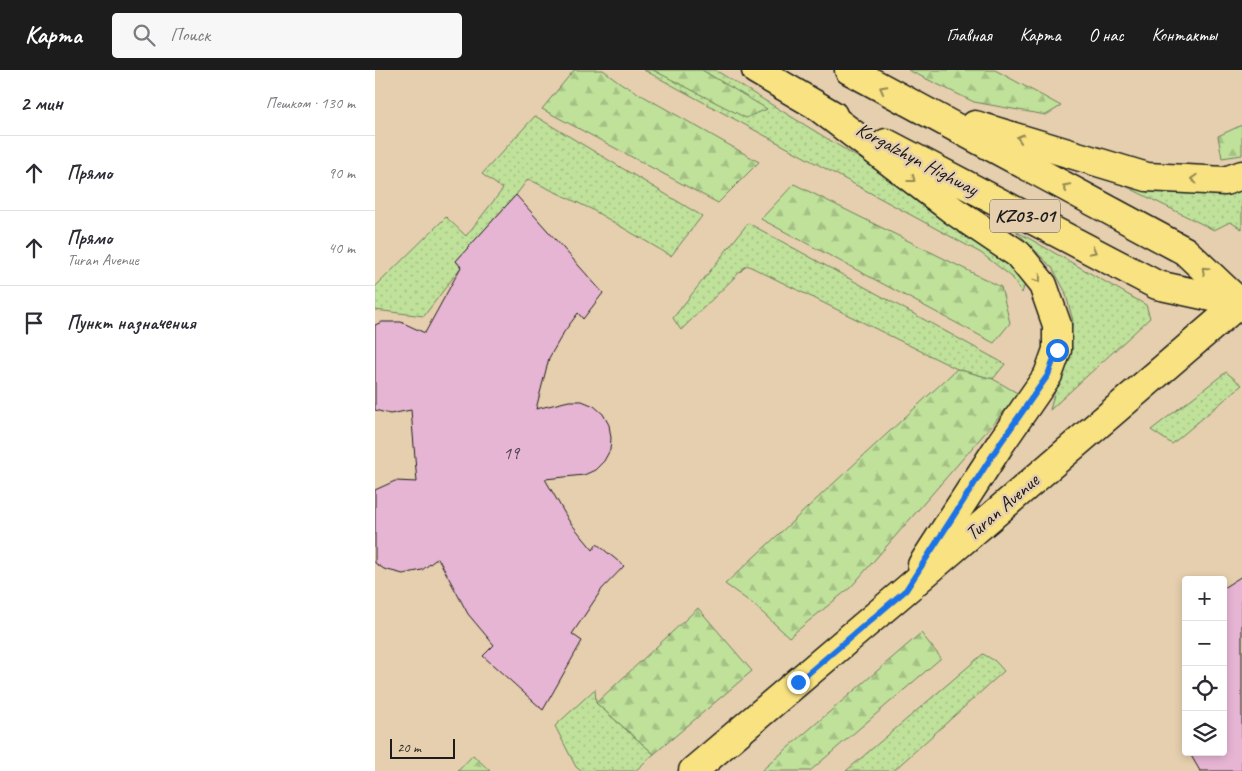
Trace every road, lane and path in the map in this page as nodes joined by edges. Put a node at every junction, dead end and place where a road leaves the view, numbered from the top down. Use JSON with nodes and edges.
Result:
{"nodes":[{"id":1,"x":756,"y":70,"type":"edge"},
{"id":2,"x":849,"y":70,"type":"edge"},
{"id":3,"x":817,"y":107,"type":"junction"},
{"id":4,"x":918,"y":107,"type":"junction"},
{"id":5,"x":1242,"y":174,"type":"edge"},
{"id":6,"x":1241,"y":302,"type":"edge"},
{"id":7,"x":906,"y":590,"type":"junction"},
{"id":8,"x":693,"y":771,"type":"edge"}],
"edges":[{"from":1,"to":3,"type":"main road","name":"Korgalzhyn Highway","number":"KZ03-01"},
{"from":4,"to":2,"type":"main road","number":"KZ03-01","one_way":true},
{"from":3,"to":6,"type":"main road","name":"Korgalzhyn Highway","number":"KZ03-01","one_way":true},
{"from":3,"to":7,"type":"main road","one_way":true},
{"from":5,"to":4,"type":"main road","one_way":true},
{"from":6,"to":4,"type":"main road","number":"KZ03-01","one_way":true},
{"from":6,"to":7,"type":"main road","name":"Turan Avenue"},
{"from":7,"to":8,"type":"main road","name":"Turan Avenue"}]}
